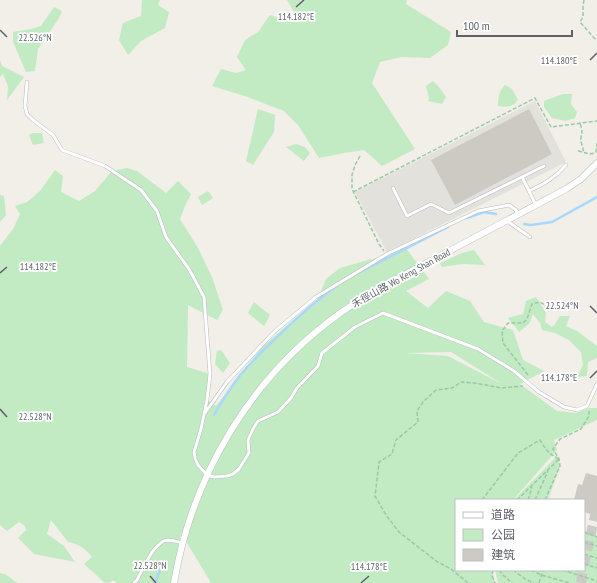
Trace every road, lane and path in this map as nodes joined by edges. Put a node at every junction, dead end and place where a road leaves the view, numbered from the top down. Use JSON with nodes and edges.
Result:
{"nodes":[{"id":1,"x":584,"y":0,"type":"edge"},
{"id":2,"x":597,"y":40,"type":"edge"},
{"id":3,"x":27,"y":82,"type":"dead end"},
{"id":4,"x":597,"y":121,"type":"edge"},
{"id":5,"x":580,"y":124,"type":"junction"},
{"id":6,"x":597,"y":144,"type":"edge"},
{"id":7,"x":578,"y":150,"type":"dead end"},
{"id":8,"x":583,"y":152,"type":"junction"},
{"id":9,"x":360,"y":156,"type":"dead end"},
{"id":10,"x":597,"y":163,"type":"edge"},
{"id":11,"x":544,"y":166,"type":"dead end"},
{"id":12,"x":566,"y":166,"type":"dead end"},
{"id":13,"x":522,"y":177,"type":"junction"},
{"id":14,"x":393,"y":188,"type":"dead end"},
{"id":15,"x":529,"y":191,"type":"junction"},
{"id":16,"x":353,"y":192,"type":"junction"},
{"id":17,"x":536,"y":205,"type":"junction"},
{"id":18,"x":518,"y":214,"type":"junction"},
{"id":19,"x":506,"y":221,"type":"junction"},
{"id":20,"x":530,"y":237,"type":"dead end"},
{"id":21,"x":387,"y":254,"type":"junction"},
{"id":22,"x":568,"y":308,"type":"dead end"},
{"id":23,"x":530,"y":378,"type":"dead end"},
{"id":24,"x":597,"y":384,"type":"edge"},
{"id":25,"x":531,"y":385,"type":"junction"},
{"id":26,"x":587,"y":406,"type":"junction"},
{"id":27,"x":204,"y":414,"type":"junction"},
{"id":28,"x":559,"y":459,"type":"junction"},
{"id":29,"x":548,"y":469,"type":"junction"},
{"id":30,"x":207,"y":474,"type":"junction"},
{"id":31,"x":532,"y":485,"type":"junction"},
{"id":32,"x":483,"y":499,"type":"edge"},
{"id":33,"x":518,"y":499,"type":"edge"},
{"id":34,"x":528,"y":499,"type":"edge"},
{"id":35,"x":535,"y":499,"type":"edge"},
{"id":36,"x":545,"y":499,"type":"edge"},
{"id":37,"x":585,"y":532,"type":"edge"},
{"id":38,"x":597,"y":537,"type":"edge"},
{"id":39,"x":585,"y":542,"type":"edge"},
{"id":40,"x":183,"y":543,"type":"junction"},
{"id":41,"x":597,"y":546,"type":"edge"},
{"id":42,"x":585,"y":554,"type":"edge"},
{"id":43,"x":597,"y":558,"type":"edge"},
{"id":44,"x":585,"y":564,"type":"edge"},
{"id":45,"x":597,"y":568,"type":"edge"},
{"id":46,"x":493,"y":571,"type":"edge"},
{"id":47,"x":500,"y":571,"type":"edge"},
{"id":48,"x":514,"y":571,"type":"edge"},
{"id":49,"x":533,"y":571,"type":"edge"},
{"id":50,"x":543,"y":571,"type":"edge"},
{"id":51,"x":565,"y":571,"type":"edge"},
{"id":52,"x":541,"y":575,"type":"junction"},
{"id":53,"x":597,"y":581,"type":"edge"},
{"id":54,"x":134,"y":583,"type":"edge"},
{"id":55,"x":174,"y":583,"type":"edge"},
{"id":56,"x":468,"y":583,"type":"edge"},
{"id":57,"x":494,"y":583,"type":"edge"},
{"id":58,"x":512,"y":583,"type":"edge"},
{"id":59,"x":534,"y":583,"type":"edge"},
{"id":60,"x":539,"y":583,"type":"edge"},
{"id":61,"x":570,"y":583,"type":"edge"}],
"edges":[{"from":1,"to":2,"type":"path"},
{"from":3,"to":27,"type":"lane"},
{"from":4,"to":5,"type":"path"},
{"from":5,"to":8,"type":"path"},
{"from":5,"to":16,"type":"path"},
{"from":6,"to":8,"type":"path"},
{"from":7,"to":8,"type":"path"},
{"from":9,"to":16,"type":"path"},
{"from":10,"to":17,"type":"street","name":"禾徑山路 Wo Keng Shan Road"},
{"from":11,"to":13,"type":"lane"},
{"from":12,"to":15,"type":"lane"},
{"from":13,"to":14,"type":"lane"},
{"from":13,"to":15,"type":"lane"},
{"from":15,"to":17,"type":"lane"},
{"from":16,"to":21,"type":"path"},
{"from":17,"to":18,"type":"street","name":"禾徑山路 Wo Keng Shan Road"},
{"from":18,"to":19,"type":"street","name":"禾徑山路 Wo Keng Shan Road"},
{"from":18,"to":21,"type":"lane"},
{"from":19,"to":20,"type":"lane"},
{"from":19,"to":30,"type":"street","name":"禾徑山路 Wo Keng Shan Road"},
{"from":21,"to":27,"type":"lane"},
{"from":22,"to":23,"type":"path"},
{"from":24,"to":26,"type":"lane"},
{"from":25,"to":26,"type":"lane"},
{"from":25,"to":30,"type":"lane"},
{"from":25,"to":56,"type":"path"},
{"from":26,"to":28,"type":"path"},
{"from":27,"to":30,"type":"lane"},
{"from":28,"to":29,"type":"path"},
{"from":28,"to":32,"type":"path"},
{"from":28,"to":36,"type":"path"},
{"from":29,"to":31,"type":"path"},
{"from":29,"to":35,"type":"path"},
{"from":30,"to":40,"type":"street","name":"禾徑山路 Wo Keng Shan Road"},
{"from":31,"to":33,"type":"path"},
{"from":31,"to":34,"type":"path"},
{"from":37,"to":38,"type":"path"},
{"from":39,"to":41,"type":"path"},
{"from":40,"to":54,"type":"lane"},
{"from":40,"to":55,"type":"street","name":"禾徑山路 Wo Keng Shan Road"},
{"from":42,"to":43,"type":"path"},
{"from":44,"to":45,"type":"path"},
{"from":46,"to":57,"type":"path"},
{"from":47,"to":58,"type":"path"},
{"from":48,"to":59,"type":"path"},
{"from":49,"to":52,"type":"path"},
{"from":50,"to":52,"type":"path"},
{"from":51,"to":53,"type":"path"},
{"from":52,"to":60,"type":"path"},
{"from":52,"to":61,"type":"path"}]}
